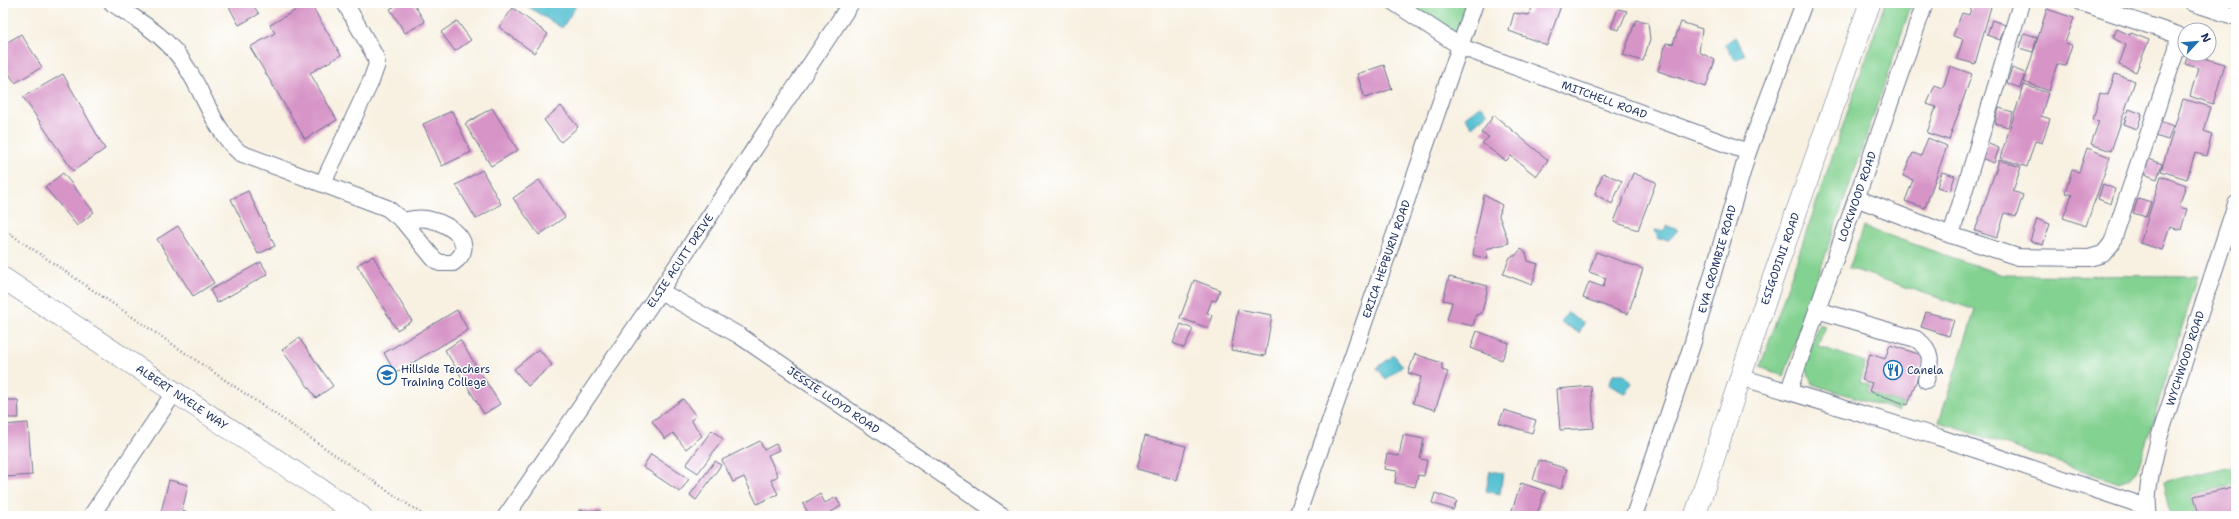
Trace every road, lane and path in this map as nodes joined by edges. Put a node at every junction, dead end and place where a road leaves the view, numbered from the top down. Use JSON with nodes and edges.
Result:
{"nodes":[{"id":1,"x":112,"y":3,"type":"edge"},
{"id":2,"x":345,"y":3,"type":"edge"},
{"id":3,"x":851,"y":3,"type":"edge"},
{"id":4,"x":1395,"y":3,"type":"edge"},
{"id":5,"x":1475,"y":3,"type":"edge"},
{"id":6,"x":1804,"y":3,"type":"edge"},
{"id":7,"x":1870,"y":3,"type":"edge"},
{"id":8,"x":1925,"y":3,"type":"edge"},
{"id":9,"x":2021,"y":3,"type":"edge"},
{"id":10,"x":2082,"y":3,"type":"edge"},
{"id":11,"x":2193,"y":3,"type":"edge"},
{"id":12,"x":2236,"y":17,"type":"edge"},
{"id":13,"x":1461,"y":48,"type":"junction"},
{"id":14,"x":1748,"y":152,"type":"junction"},
{"id":15,"x":323,"y":183,"type":"junction"},
{"id":16,"x":1856,"y":198,"type":"junction"},
{"id":17,"x":2236,"y":204,"type":"edge"},
{"id":18,"x":403,"y":221,"type":"dead end"},
{"id":19,"x":3,"y":229,"type":"edge"},
{"id":20,"x":1951,"y":235,"type":"junction"},
{"id":21,"x":3,"y":278,"type":"edge"},
{"id":22,"x":660,"y":291,"type":"junction"},
{"id":23,"x":1817,"y":310,"type":"junction"},
{"id":24,"x":1740,"y":377,"type":"junction"},
{"id":25,"x":1926,"y":380,"type":"dead end"},
{"id":26,"x":1788,"y":390,"type":"junction"},
{"id":27,"x":174,"y":392,"type":"junction"},
{"id":28,"x":2148,"y":512,"type":"edge"},
{"id":29,"x":91,"y":516,"type":"edge"},
{"id":30,"x":361,"y":516,"type":"edge"},
{"id":31,"x":425,"y":516,"type":"edge"},
{"id":32,"x":506,"y":516,"type":"edge"},
{"id":33,"x":1003,"y":516,"type":"edge"},
{"id":34,"x":1297,"y":516,"type":"edge"},
{"id":35,"x":1634,"y":516,"type":"edge"},
{"id":36,"x":1695,"y":516,"type":"edge"}],
"edges":[{"from":1,"to":15,"type":"street"},
{"from":2,"to":15,"type":"street"},
{"from":3,"to":22,"type":"street","name":"ELSIE ACUTT DRIVE"},
{"from":4,"to":13,"type":"street","name":"MITCHELL ROAD"},
{"from":5,"to":13,"type":"street","name":"ERICA HEPBURN ROAD"},
{"from":6,"to":14,"type":"street","name":"EVA CROMBIE ROAD"},
{"from":7,"to":24,"type":"main road","name":"ESIGODINI ROAD"},
{"from":8,"to":16,"type":"street","name":"LOCKWOOD ROAD"},
{"from":9,"to":20,"type":"street"},
{"from":10,"to":20,"type":"street"},
{"from":11,"to":12,"type":"street"},
{"from":13,"to":14,"type":"street","name":"MITCHELL ROAD"},
{"from":13,"to":34,"type":"street","name":"ERICA HEPBURN ROAD"},
{"from":14,"to":35,"type":"street","name":"EVA CROMBIE ROAD"},
{"from":15,"to":18,"type":"street"},
{"from":16,"to":20,"type":"street"},
{"from":16,"to":23,"type":"street","name":"LOCKWOOD ROAD"},
{"from":17,"to":28,"type":"street","name":"WYCHWOOD ROAD"},
{"from":19,"to":31,"type":"path"},
{"from":21,"to":27,"type":"main road","name":"ALBERT NXELE WAY"},
{"from":22,"to":32,"type":"street","name":"ELSIE ACUTT DRIVE"},
{"from":22,"to":33,"type":"street","name":"JESSIE LLOYD ROAD"},
{"from":23,"to":25,"type":"street"},
{"from":23,"to":26,"type":"street","name":"LOCKWOOD ROAD"},
{"from":24,"to":26,"type":"street"},
{"from":24,"to":36,"type":"main road","name":"ESIGODINI ROAD"},
{"from":26,"to":28,"type":"street"},
{"from":27,"to":29,"type":"street"},
{"from":27,"to":30,"type":"main road","name":"ALBERT NXELE WAY"}]}
